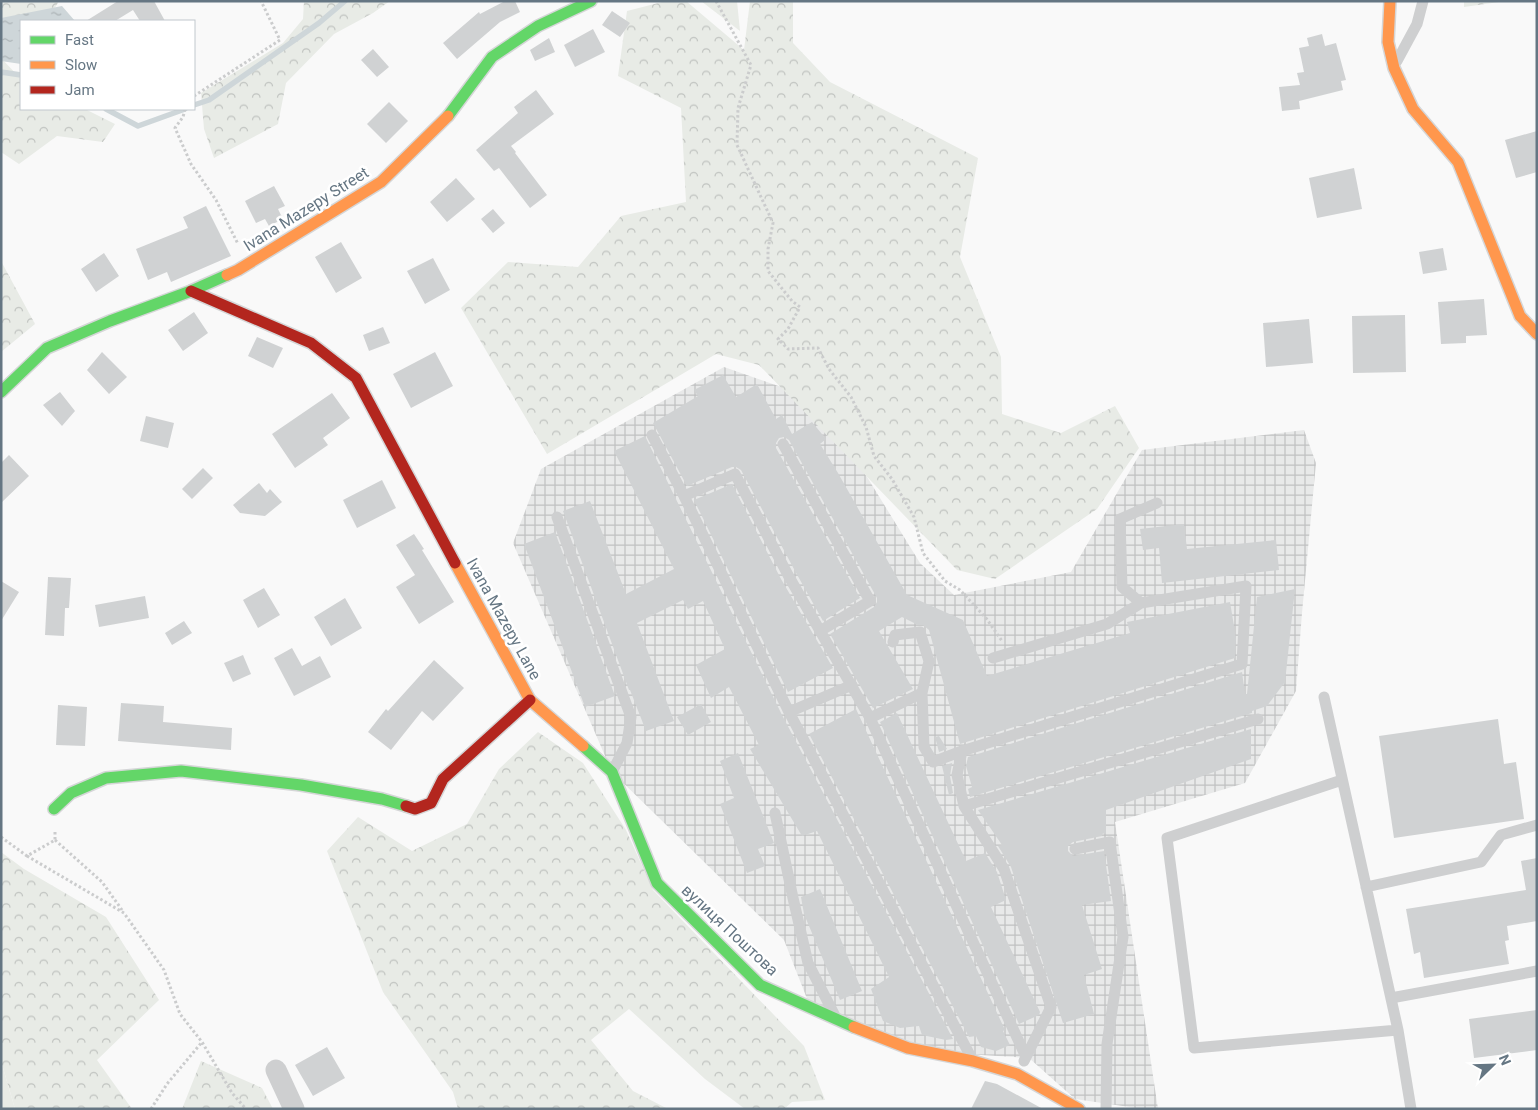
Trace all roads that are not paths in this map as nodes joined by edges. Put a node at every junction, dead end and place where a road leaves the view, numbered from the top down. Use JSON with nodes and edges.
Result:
{"nodes":[{"id":1,"x":591,"y":1,"type":"edge"},
{"id":2,"x":1390,"y":1,"type":"edge"},
{"id":3,"x":1423,"y":1,"type":"edge"},
{"id":4,"x":1394,"y":68,"type":"junction"},
{"id":5,"x":191,"y":291,"type":"junction"},
{"id":6,"x":1537,"y":334,"type":"edge"},
{"id":7,"x":1,"y":392,"type":"edge"},
{"id":8,"x":652,"y":435,"type":"dead end"},
{"id":9,"x":783,"y":444,"type":"dead end"},
{"id":10,"x":684,"y":496,"type":"junction"},
{"id":11,"x":1157,"y":503,"type":"dead end"},
{"id":12,"x":557,"y":517,"type":"dead end"},
{"id":13,"x":1141,"y":603,"type":"junction"},
{"id":14,"x":820,"y":631,"type":"junction"},
{"id":15,"x":893,"y":642,"type":"dead end"},
{"id":16,"x":993,"y":658,"type":"dead end"},
{"id":17,"x":852,"y":685,"type":"junction"},
{"id":18,"x":922,"y":693,"type":"junction"},
{"id":19,"x":1324,"y":697,"type":"dead end"},
{"id":20,"x":530,"y":700,"type":"junction"},
{"id":21,"x":789,"y":712,"type":"junction"},
{"id":22,"x":870,"y":718,"type":"junction"},
{"id":23,"x":1258,"y":719,"type":"dead end"},
{"id":24,"x":962,"y":751,"type":"junction"},
{"id":25,"x":612,"y":772,"type":"junction"},
{"id":26,"x":1342,"y":780,"type":"junction"},
{"id":27,"x":964,"y":806,"type":"junction"},
{"id":28,"x":54,"y":809,"type":"road end"},
{"id":29,"x":775,"y":813,"type":"dead end"},
{"id":30,"x":1537,"y":825,"type":"edge"},
{"id":31,"x":1075,"y":849,"type":"dead end"},
{"id":32,"x":1366,"y":887,"type":"junction"},
{"id":33,"x":1537,"y":971,"type":"edge"},
{"id":34,"x":1391,"y":998,"type":"junction"},
{"id":35,"x":837,"y":1020,"type":"junction"},
{"id":36,"x":1398,"y":1030,"type":"junction"},
{"id":37,"x":1026,"y":1056,"type":"junction"},
{"id":38,"x":973,"y":1061,"type":"junction"},
{"id":39,"x":276,"y":1070,"type":"dead end"},
{"id":40,"x":1017,"y":1074,"type":"junction"},
{"id":41,"x":294,"y":1109,"type":"edge"},
{"id":42,"x":1079,"y":1109,"type":"edge"},
{"id":43,"x":1106,"y":1109,"type":"edge"},
{"id":44,"x":1411,"y":1109,"type":"edge"}],
"edges":[{"from":1,"to":5,"type":"street","name":"Ivana Mazepy Street"},
{"from":2,"to":4,"type":"street"},
{"from":3,"to":4,"type":"lane"},
{"from":4,"to":6,"type":"street"},
{"from":5,"to":7,"type":"street","name":"Ivana Mazepy Street"},
{"from":5,"to":20,"type":"street","name":"Ivana Mazepy Lane"},
{"from":8,"to":10,"type":"lane"},
{"from":9,"to":14,"type":"lane"},
{"from":10,"to":14,"type":"lane"},
{"from":10,"to":21,"type":"lane"},
{"from":11,"to":13,"type":"lane"},
{"from":12,"to":25,"type":"lane"},
{"from":13,"to":16,"type":"lane"},
{"from":13,"to":24,"type":"lane"},
{"from":14,"to":17,"type":"lane"},
{"from":15,"to":18,"type":"lane"},
{"from":17,"to":21,"type":"lane"},
{"from":17,"to":22,"type":"lane"},
{"from":18,"to":22,"type":"lane"},
{"from":18,"to":24,"type":"lane"},
{"from":19,"to":26,"type":"lane"},
{"from":20,"to":25,"type":"street","name":"вулиця Поштова"},
{"from":20,"to":28,"type":"street","name":"Ivana Mazepy Lane"},
{"from":21,"to":38,"type":"lane"},
{"from":22,"to":37,"type":"lane"},
{"from":23,"to":27,"type":"lane"},
{"from":24,"to":27,"type":"lane"},
{"from":25,"to":35,"type":"street","name":"вулиця Поштова"},
{"from":26,"to":32,"type":"lane"},
{"from":26,"to":36,"type":"lane"},
{"from":27,"to":37,"type":"lane"},
{"from":29,"to":35,"type":"lane"},
{"from":30,"to":32,"type":"lane"},
{"from":31,"to":43,"type":"lane"},
{"from":32,"to":34,"type":"lane"},
{"from":33,"to":34,"type":"lane"},
{"from":34,"to":36,"type":"lane"},
{"from":35,"to":38,"type":"street","name":"вулиця Поштова"},
{"from":36,"to":44,"type":"lane"},
{"from":37,"to":40,"type":"lane"},
{"from":38,"to":40,"type":"street","name":"вулиця Поштова"},
{"from":39,"to":41,"type":"street"},
{"from":40,"to":42,"type":"street","name":"вулиця Поштова"}]}
